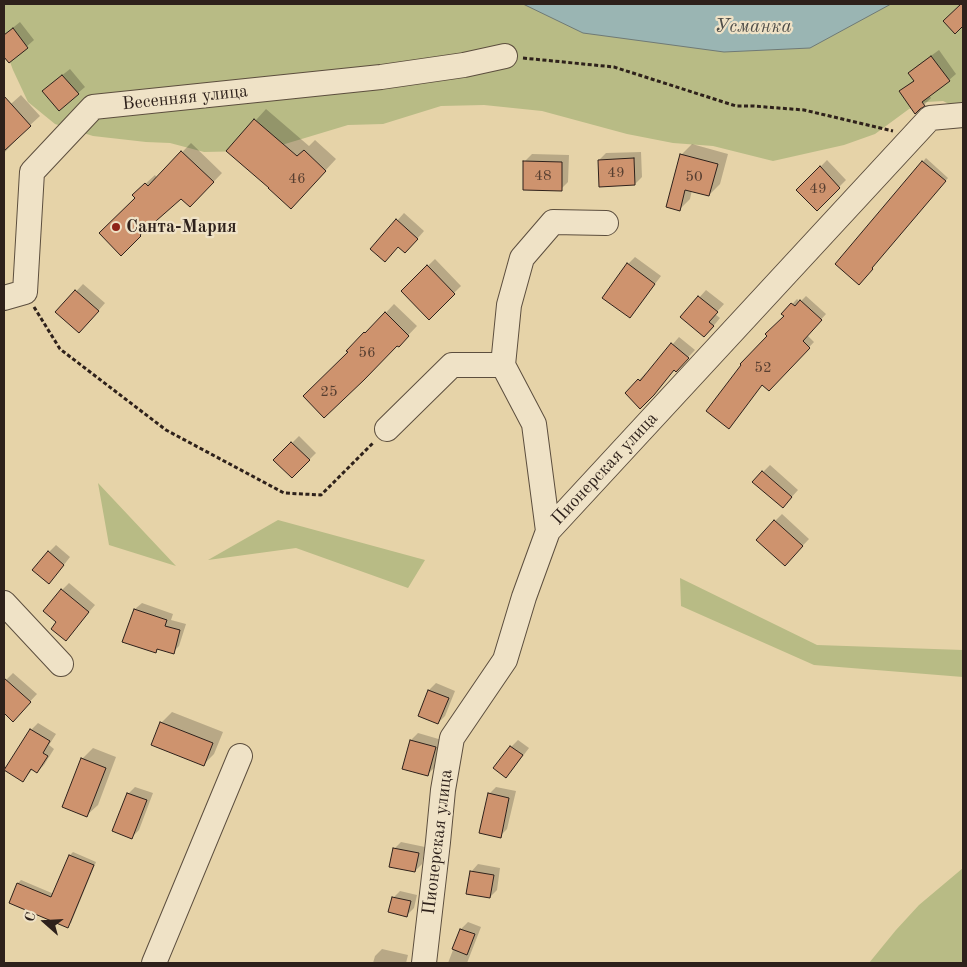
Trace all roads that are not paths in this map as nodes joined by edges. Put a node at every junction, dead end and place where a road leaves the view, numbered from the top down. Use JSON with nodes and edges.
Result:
{"nodes":[{"id":1,"x":505,"y":56,"type":"road end"},
{"id":2,"x":963,"y":115,"type":"edge"},
{"id":3,"x":606,"y":223,"type":"dead end"},
{"id":4,"x":14,"y":295,"type":"edge"},
{"id":5,"x":503,"y":365,"type":"junction"},
{"id":6,"x":387,"y":429,"type":"road end"},
{"id":7,"x":548,"y":530,"type":"junction"},
{"id":8,"x":4,"y":603,"type":"edge"},
{"id":9,"x":61,"y":664,"type":"dead end"},
{"id":10,"x":240,"y":756,"type":"dead end"},
{"id":11,"x":154,"y":963,"type":"edge"},
{"id":12,"x":424,"y":963,"type":"edge"}],
"edges":[{"from":1,"to":4,"type":"street","name":"Весенняя улица"},
{"from":2,"to":7,"type":"street","name":"Пионерская улица"},
{"from":3,"to":5,"type":"street"},
{"from":5,"to":6,"type":"street"},
{"from":5,"to":7,"type":"street"},
{"from":7,"to":12,"type":"street","name":"Пионерская улица"},
{"from":8,"to":9,"type":"street"},
{"from":10,"to":11,"type":"street"}]}
